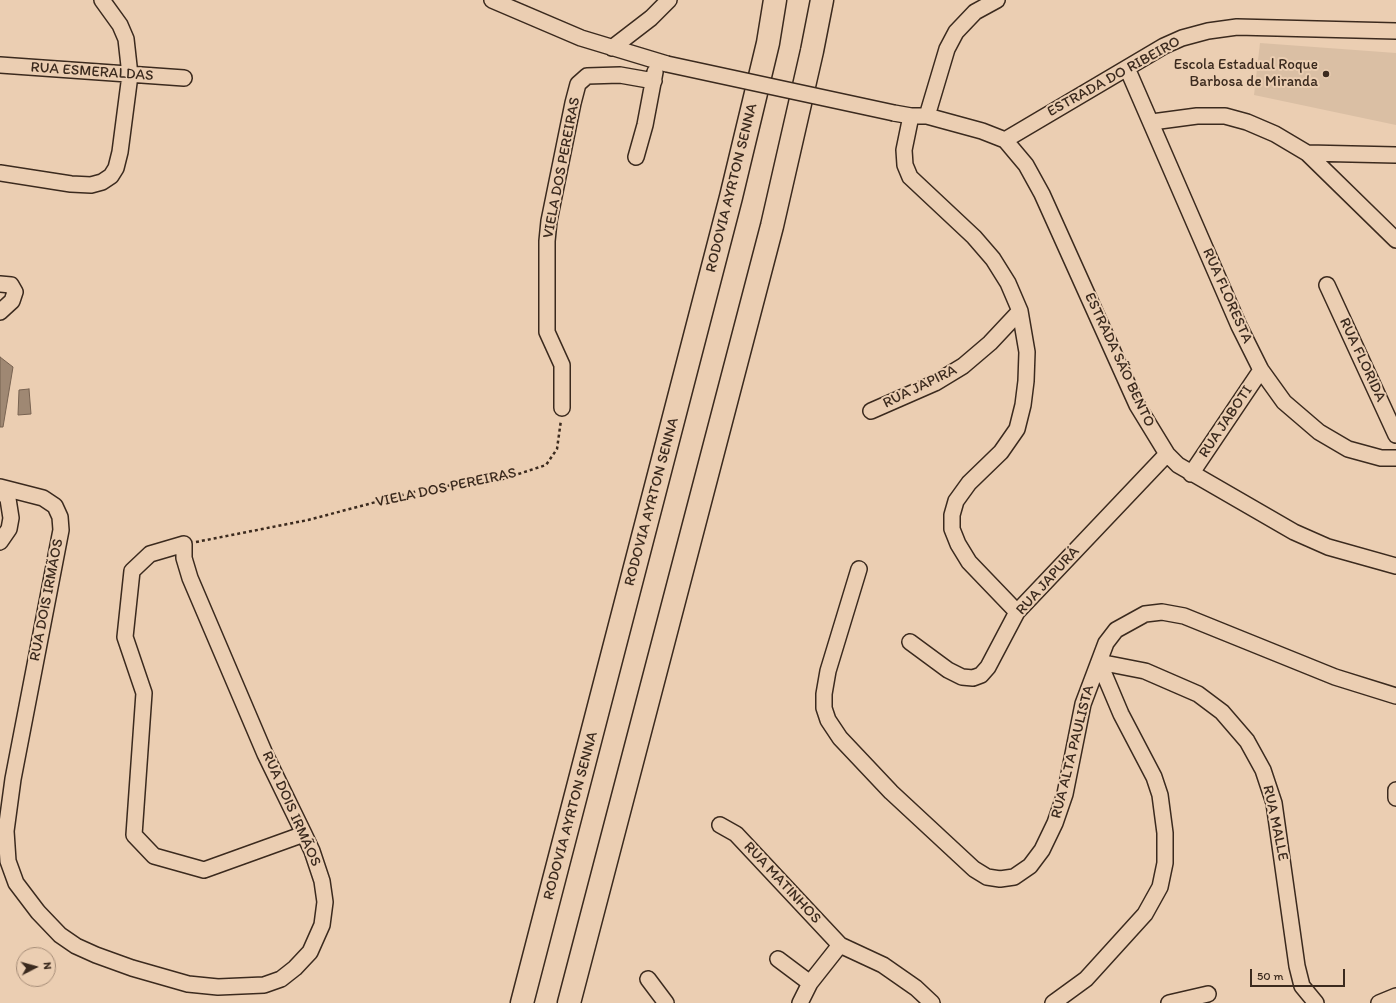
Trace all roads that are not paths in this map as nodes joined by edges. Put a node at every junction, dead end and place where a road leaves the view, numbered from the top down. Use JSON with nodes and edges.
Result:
{"nodes":[{"id":1,"x":102,"y":0,"type":"edge"},
{"id":2,"x":492,"y":0,"type":"edge"},
{"id":3,"x":669,"y":0,"type":"edge"},
{"id":4,"x":775,"y":0,"type":"edge"},
{"id":5,"x":822,"y":0,"type":"edge"},
{"id":6,"x":997,"y":0,"type":"edge"},
{"id":7,"x":1396,"y":31,"type":"edge"},
{"id":8,"x":612,"y":48,"type":"junction"},
{"id":9,"x":661,"y":63,"type":"junction"},
{"id":10,"x":0,"y":65,"type":"edge"},
{"id":11,"x":1127,"y":68,"type":"junction"},
{"id":12,"x":130,"y":75,"type":"junction"},
{"id":13,"x":184,"y":78,"type":"dead end"},
{"id":14,"x":654,"y":81,"type":"junction"},
{"id":15,"x":911,"y":116,"type":"junction"},
{"id":16,"x":928,"y":116,"type":"junction"},
{"id":17,"x":1152,"y":122,"type":"junction"},
{"id":18,"x":1005,"y":140,"type":"junction"},
{"id":19,"x":1307,"y":153,"type":"junction"},
{"id":20,"x":1396,"y":155,"type":"edge"},
{"id":21,"x":636,"y":157,"type":"dead end"},
{"id":22,"x":0,"y":173,"type":"edge"},
{"id":23,"x":1396,"y":240,"type":"edge"},
{"id":24,"x":6,"y":285,"type":"edge"},
{"id":25,"x":1327,"y":285,"type":"dead end"},
{"id":26,"x":1020,"y":311,"type":"junction"},
{"id":27,"x":0,"y":312,"type":"edge"},
{"id":28,"x":1261,"y":370,"type":"junction"},
{"id":29,"x":562,"y":408,"type":"road end"},
{"id":30,"x":871,"y":410,"type":"dead end"},
{"id":31,"x":1396,"y":435,"type":"edge"},
{"id":32,"x":1167,"y":454,"type":"junction"},
{"id":33,"x":1396,"y":458,"type":"edge"},
{"id":34,"x":1191,"y":474,"type":"junction"},
{"id":35,"x":0,"y":488,"type":"edge"},
{"id":36,"x":0,"y":542,"type":"edge"},
{"id":37,"x":1396,"y":566,"type":"edge"},
{"id":38,"x":859,"y":569,"type":"dead end"},
{"id":39,"x":1018,"y":612,"type":"junction"},
{"id":40,"x":910,"y":642,"type":"dead end"},
{"id":41,"x":1099,"y":662,"type":"junction"},
{"id":42,"x":1396,"y":696,"type":"edge"},
{"id":43,"x":1396,"y":790,"type":"edge"},
{"id":44,"x":1396,"y":798,"type":"edge"},
{"id":45,"x":720,"y":825,"type":"dead end"},
{"id":46,"x":304,"y":834,"type":"junction"},
{"id":47,"x":840,"y":945,"type":"junction"},
{"id":48,"x":778,"y":959,"type":"dead end"},
{"id":49,"x":648,"y":979,"type":"dead end"},
{"id":50,"x":1208,"y":994,"type":"dead end"},
{"id":51,"x":805,"y":996,"type":"edge"},
{"id":52,"x":1396,"y":996,"type":"edge"},
{"id":53,"x":522,"y":1003,"type":"edge"},
{"id":54,"x":569,"y":1003,"type":"edge"},
{"id":55,"x":666,"y":1003,"type":"edge"},
{"id":56,"x":932,"y":1003,"type":"edge"},
{"id":57,"x":1053,"y":1003,"type":"edge"},
{"id":58,"x":1169,"y":1003,"type":"edge"},
{"id":59,"x":1316,"y":1003,"type":"edge"},
{"id":60,"x":1380,"y":1003,"type":"edge"}],
"edges":[{"from":1,"to":12,"type":"street"},
{"from":2,"to":8,"type":"street"},
{"from":3,"to":8,"type":"street"},
{"from":4,"to":53,"type":"highway","name":"RODOVIA AYRTON SENNA"},
{"from":5,"to":54,"type":"highway"},
{"from":6,"to":16,"type":"street"},
{"from":7,"to":11,"type":"street","name":"ESTRADA DO RIBEIRO"},
{"from":8,"to":9,"type":"street"},
{"from":9,"to":14,"type":"street"},
{"from":9,"to":15,"type":"street","name":"ESTRADA SÃO BENTO","bridge":true},
{"from":10,"to":12,"type":"street","name":"RUA ESMERALDAS"},
{"from":11,"to":17,"type":"street","name":"RUA FLORESTA"},
{"from":11,"to":18,"type":"street","name":"ESTRADA DO RIBEIRO"},
{"from":12,"to":13,"type":"street","name":"RUA ESMERALDAS"},
{"from":12,"to":22,"type":"street"},
{"from":14,"to":21,"type":"street"},
{"from":14,"to":29,"type":"street","name":"VIELA DOS PEREIRAS"},
{"from":15,"to":16,"type":"street","name":"ESTRADA SÃO BENTO"},
{"from":15,"to":26,"type":"street"},
{"from":16,"to":18,"type":"street","name":"ESTRADA SÃO BENTO"},
{"from":17,"to":19,"type":"street"},
{"from":17,"to":28,"type":"street","name":"RUA FLORESTA"},
{"from":18,"to":32,"type":"street","name":"ESTRADA SÃO BENTO"},
{"from":19,"to":20,"type":"street"},
{"from":19,"to":23,"type":"street"},
{"from":24,"to":27,"type":"street"},
{"from":25,"to":31,"type":"street","name":"RUA FLORIDA"},
{"from":26,"to":30,"type":"street","name":"RUA JAPIRA"},
{"from":26,"to":39,"type":"street"},
{"from":28,"to":33,"type":"street","name":"RUA FLORESTA"},
{"from":28,"to":34,"type":"street","name":"RUA JABOTI"},
{"from":32,"to":34,"type":"street","name":"ESTRADA SÃO BENTO"},
{"from":32,"to":39,"type":"street","name":"RUA JAPURÁ"},
{"from":34,"to":37,"type":"street","name":"ESTRADA SÃO BENTO"},
{"from":35,"to":36,"type":"street"},
{"from":35,"to":46,"type":"street","name":"RUA DOIS IRMÃOS"},
{"from":38,"to":41,"type":"street","name":"RUA ALTA PAULISTA"},
{"from":39,"to":40,"type":"street","name":"RUA JAPURÁ"},
{"from":41,"to":42,"type":"street","name":"RUA ALTA PAULISTA"},
{"from":41,"to":57,"type":"street"},
{"from":41,"to":59,"type":"street","name":"RUA MALLE"},
{"from":43,"to":44,"type":"street"},
{"from":45,"to":47,"type":"street","name":"RUA MATINHOS"},
{"from":46,"to":46,"type":"street","name":"RUA DOIS IRMÃOS"},
{"from":47,"to":51,"type":"street"},
{"from":47,"to":56,"type":"street"},
{"from":48,"to":51,"type":"street"},
{"from":49,"to":55,"type":"street"},
{"from":50,"to":58,"type":"street"},
{"from":52,"to":60,"type":"street"}]}
